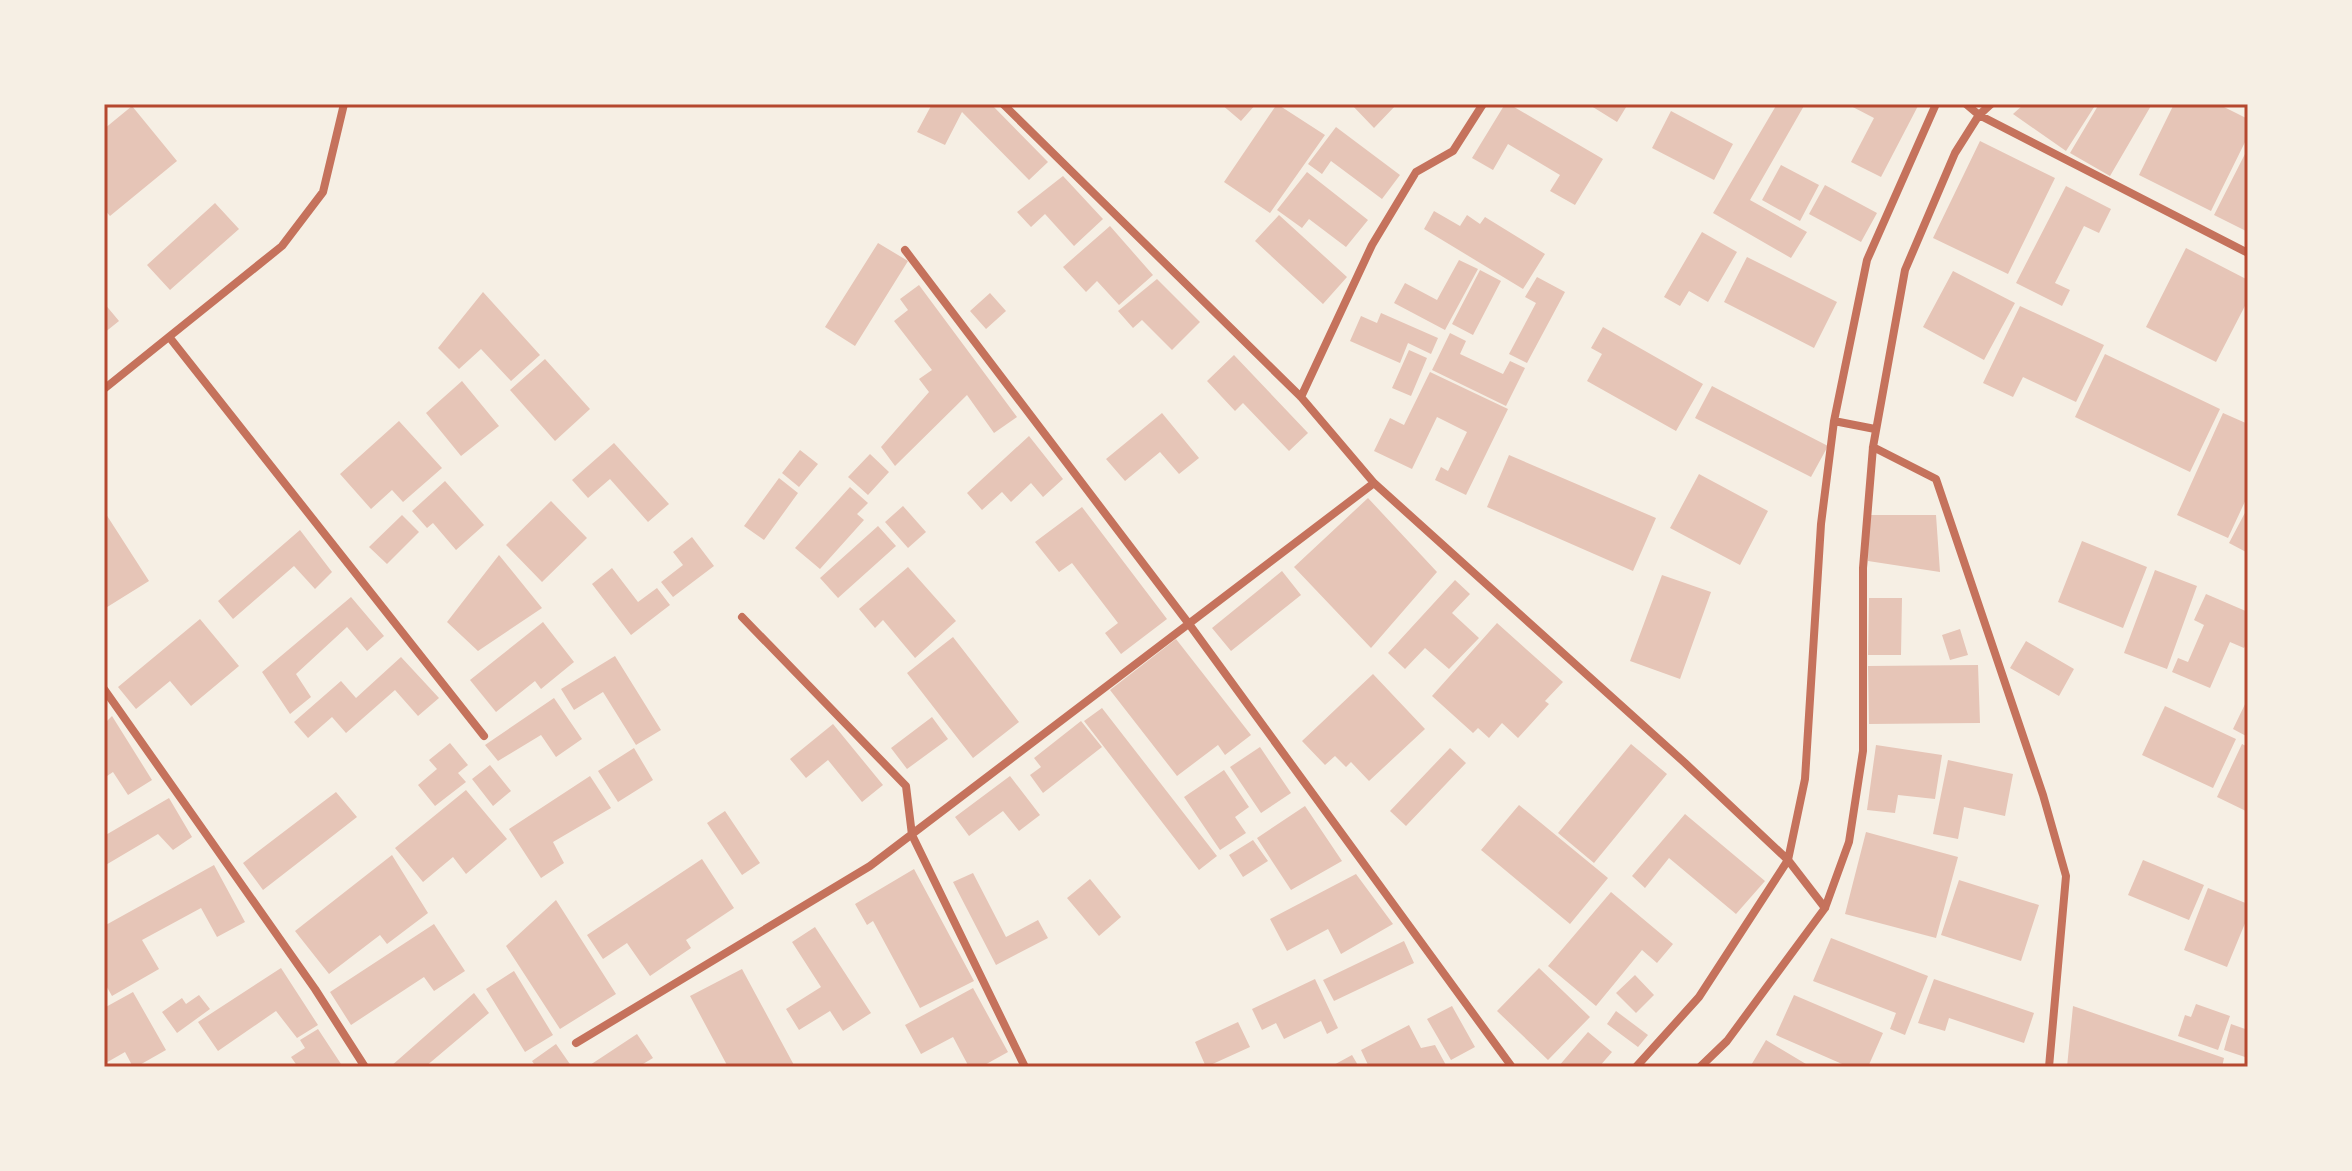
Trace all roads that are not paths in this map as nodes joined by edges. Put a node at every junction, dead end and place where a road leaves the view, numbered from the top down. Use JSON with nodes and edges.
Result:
{"nodes":[{"id":1,"x":344,"y":104,"type":"edge"},
{"id":2,"x":1003,"y":104,"type":"edge"},
{"id":3,"x":1483,"y":104,"type":"edge"},
{"id":4,"x":1936,"y":104,"type":"edge"},
{"id":5,"x":1966,"y":104,"type":"edge"},
{"id":6,"x":1991,"y":104,"type":"edge"},
{"id":7,"x":1979,"y":115,"type":"junction"},
{"id":8,"x":905,"y":250,"type":"dead end"},
{"id":9,"x":2248,"y":253,"type":"edge"},
{"id":10,"x":170,"y":338,"type":"junction"},
{"id":11,"x":104,"y":389,"type":"edge"},
{"id":12,"x":1301,"y":397,"type":"junction"},
{"id":13,"x":1834,"y":421,"type":"junction"},
{"id":14,"x":1875,"y":429,"type":"junction"},
{"id":15,"x":1873,"y":447,"type":"junction"},
{"id":16,"x":1374,"y":483,"type":"junction"},
{"id":17,"x":742,"y":617,"type":"dead end"},
{"id":18,"x":1189,"y":624,"type":"junction"},
{"id":19,"x":104,"y":689,"type":"edge"},
{"id":20,"x":484,"y":736,"type":"dead end"},
{"id":21,"x":912,"y":835,"type":"junction"},
{"id":22,"x":1788,"y":860,"type":"junction"},
{"id":23,"x":1825,"y":908,"type":"junction"},
{"id":24,"x":576,"y":1043,"type":"dead end"},
{"id":25,"x":365,"y":1067,"type":"edge"},
{"id":26,"x":1025,"y":1067,"type":"edge"},
{"id":27,"x":1512,"y":1067,"type":"edge"},
{"id":28,"x":1636,"y":1067,"type":"edge"},
{"id":29,"x":1700,"y":1067,"type":"edge"},
{"id":30,"x":2049,"y":1067,"type":"edge"}],
"edges":[{"from":1,"to":10,"type":"street"},
{"from":2,"to":12,"type":"street"},
{"from":3,"to":12,"type":"street"},
{"from":4,"to":13,"type":"street"},
{"from":5,"to":7,"type":"street"},
{"from":6,"to":7,"type":"street"},
{"from":7,"to":9,"type":"street"},
{"from":7,"to":14,"type":"street"},
{"from":8,"to":18,"type":"street"},
{"from":10,"to":11,"type":"street"},
{"from":10,"to":20,"type":"street"},
{"from":12,"to":16,"type":"street"},
{"from":13,"to":14,"type":"street"},
{"from":13,"to":22,"type":"street"},
{"from":14,"to":15,"type":"street"},
{"from":15,"to":23,"type":"street"},
{"from":15,"to":30,"type":"street"},
{"from":16,"to":18,"type":"street"},
{"from":16,"to":22,"type":"street"},
{"from":17,"to":21,"type":"street"},
{"from":18,"to":21,"type":"street"},
{"from":18,"to":27,"type":"street"},
{"from":19,"to":25,"type":"street"},
{"from":21,"to":24,"type":"street"},
{"from":21,"to":26,"type":"street"},
{"from":22,"to":23,"type":"street"},
{"from":22,"to":28,"type":"street"},
{"from":23,"to":29,"type":"street"}]}
